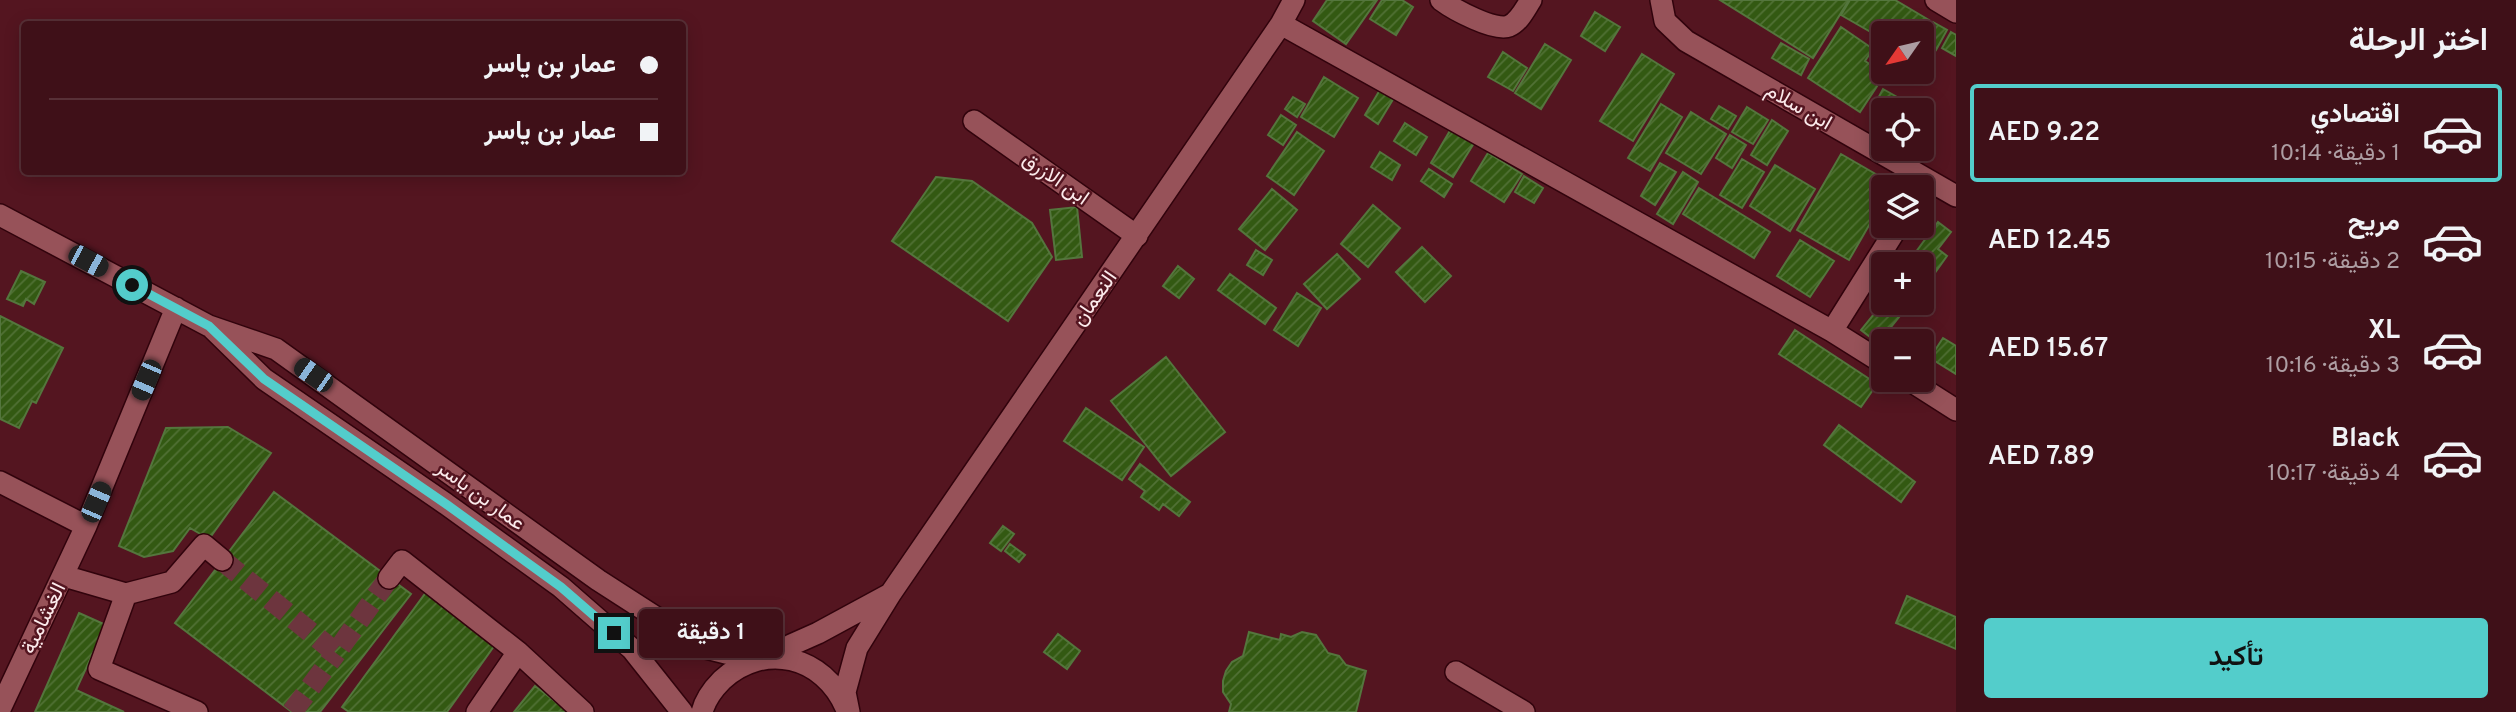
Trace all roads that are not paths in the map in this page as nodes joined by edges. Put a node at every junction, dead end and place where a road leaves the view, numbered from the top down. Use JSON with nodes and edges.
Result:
{"nodes":[{"id":1,"x":1294,"y":0,"type":"edge"},
{"id":2,"x":1441,"y":0,"type":"edge"},
{"id":3,"x":1531,"y":0,"type":"edge"},
{"id":4,"x":1661,"y":0,"type":"edge"},
{"id":5,"x":1936,"y":0,"type":"edge"},
{"id":6,"x":1956,"y":12,"type":"edge"},
{"id":7,"x":1281,"y":24,"type":"junction"},
{"id":8,"x":974,"y":121,"type":"dead end"},
{"id":9,"x":1907,"y":175,"type":"edge"},
{"id":10,"x":1934,"y":188,"type":"edge"},
{"id":11,"x":1956,"y":196,"type":"edge"},
{"id":12,"x":0,"y":215,"type":"edge"},
{"id":13,"x":1137,"y":236,"type":"junction"},
{"id":14,"x":1890,"y":238,"type":"edge"},
{"id":15,"x":176,"y":308,"type":"junction"},
{"id":16,"x":209,"y":326,"type":"junction"},
{"id":17,"x":1832,"y":331,"type":"junction"},
{"id":18,"x":1871,"y":355,"type":"edge"},
{"id":19,"x":1928,"y":392,"type":"edge"},
{"id":20,"x":1956,"y":410,"type":"edge"},
{"id":21,"x":0,"y":482,"type":"edge"},
{"id":22,"x":86,"y":526,"type":"junction"},
{"id":23,"x":222,"y":560,"type":"tunnel mouth"},
{"id":24,"x":64,"y":576,"type":"junction"},
{"id":25,"x":389,"y":578,"type":"tunnel mouth"},
{"id":26,"x":891,"y":593,"type":"junction"},
{"id":27,"x":126,"y":594,"type":"junction"},
{"id":28,"x":519,"y":652,"type":"junction"},
{"id":29,"x":777,"y":657,"type":"junction"},
{"id":30,"x":754,"y":660,"type":"junction"},
{"id":31,"x":1456,"y":672,"type":"dead end"},
{"id":32,"x":0,"y":709,"type":"edge"},
{"id":33,"x":197,"y":712,"type":"edge"},
{"id":34,"x":477,"y":712,"type":"edge"},
{"id":35,"x":583,"y":712,"type":"edge"},
{"id":36,"x":682,"y":712,"type":"edge"},
{"id":37,"x":702,"y":712,"type":"edge"},
{"id":38,"x":848,"y":712,"type":"edge"},
{"id":39,"x":1524,"y":712,"type":"edge"}],
"edges":[{"from":1,"to":7,"type":"street","name":"النعمان"},
{"from":2,"to":3,"type":"street"},
{"from":4,"to":9,"type":"street","name":"ابن سلام"},
{"from":5,"to":6,"type":"street"},
{"from":7,"to":13,"type":"street","name":"النعمان"},
{"from":7,"to":17,"type":"street"},
{"from":8,"to":13,"type":"street","name":"ابن الازرق"},
{"from":10,"to":11,"type":"street","name":"ابن سلام"},
{"from":12,"to":15,"type":"street","name":"عمار بن ياسر"},
{"from":13,"to":26,"type":"street","name":"النعمان"},
{"from":14,"to":17,"type":"street"},
{"from":15,"to":16,"type":"street","name":"عمار بن ياسر"},
{"from":15,"to":22,"type":"street","name":"الغشامية"},
{"from":16,"to":30,"type":"street","name":"عمار بن ياسر"},
{"from":16,"to":36,"type":"street","name":"عمار بن ياسر"},
{"from":17,"to":18,"type":"street"},
{"from":19,"to":20,"type":"street"},
{"from":21,"to":22,"type":"street"},
{"from":22,"to":24,"type":"street","name":"الغشامية"},
{"from":23,"to":27,"type":"street"},
{"from":24,"to":27,"type":"street"},
{"from":24,"to":32,"type":"street","name":"الغشامية"},
{"from":25,"to":28,"type":"street"},
{"from":26,"to":29,"type":"street","name":"النعمان"},
{"from":26,"to":38,"type":"street","name":"النعمان"},
{"from":27,"to":33,"type":"street"},
{"from":28,"to":34,"type":"street"},
{"from":28,"to":35,"type":"street"},
{"from":29,"to":30,"type":"street"},
{"from":29,"to":38,"type":"street"},
{"from":30,"to":37,"type":"street"},
{"from":31,"to":39,"type":"street"}]}
